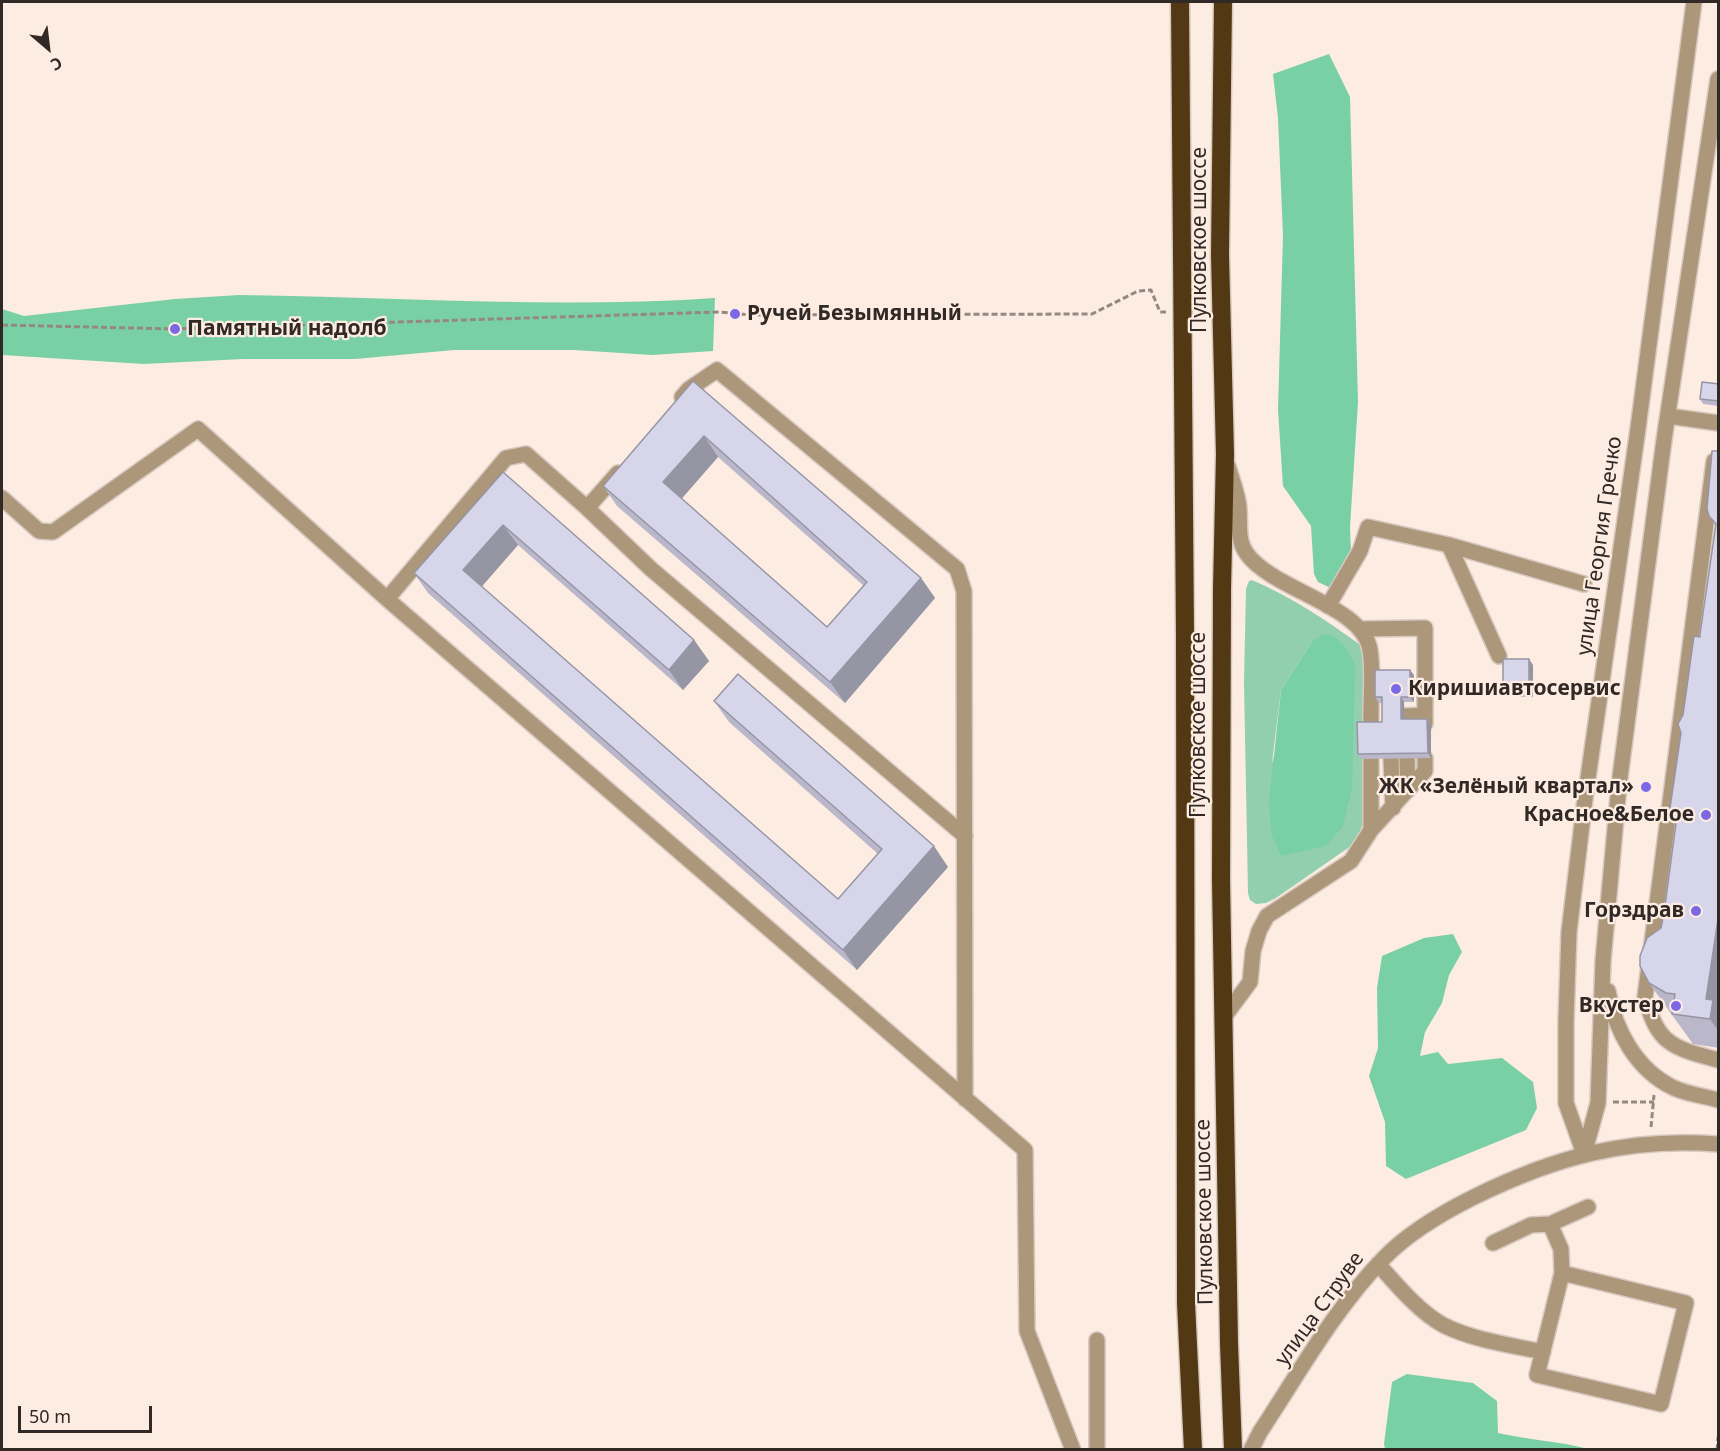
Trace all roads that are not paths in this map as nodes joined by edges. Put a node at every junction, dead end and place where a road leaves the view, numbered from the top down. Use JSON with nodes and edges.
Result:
{"nodes":[{"id":1,"x":1180,"y":2,"type":"edge"},
{"id":2,"x":1223,"y":2,"type":"edge"},
{"id":3,"x":1694,"y":2,"type":"edge"},
{"id":4,"x":1719,"y":79,"type":"edge"},
{"id":5,"x":1716,"y":112,"type":"edge"},
{"id":6,"x":674,"y":406,"type":"edge"},
{"id":7,"x":1668,"y":416,"type":"junction"},
{"id":8,"x":1719,"y":423,"type":"edge"},
{"id":9,"x":1225,"y":454,"type":"junction"},
{"id":10,"x":631,"y":457,"type":"edge"},
{"id":11,"x":1719,"y":461,"type":"edge"},
{"id":12,"x":2,"y":498,"type":"edge"},
{"id":13,"x":587,"y":508,"type":"junction"},
{"id":14,"x":1449,"y":545,"type":"junction"},
{"id":15,"x":1584,"y":584,"type":"dead end"},
{"id":16,"x":387,"y":598,"type":"junction"},
{"id":17,"x":1328,"y":606,"type":"junction"},
{"id":18,"x":1361,"y":629,"type":"junction"},
{"id":19,"x":1499,"y":656,"type":"dead end"},
{"id":20,"x":1406,"y":719,"type":"edge"},
{"id":21,"x":1375,"y":720,"type":"edge"},
{"id":22,"x":1425,"y":758,"type":"edge"},
{"id":23,"x":1371,"y":759,"type":"edge"},
{"id":24,"x":1391,"y":759,"type":"edge"},
{"id":25,"x":1407,"y":759,"type":"edge"},
{"id":26,"x":1408,"y":790,"type":"junction"},
{"id":27,"x":1393,"y":808,"type":"junction"},
{"id":28,"x":1371,"y":830,"type":"junction"},
{"id":29,"x":964,"y":836,"type":"junction"},
{"id":30,"x":1603,"y":961,"type":"junction"},
{"id":31,"x":1224,"y":1017,"type":"junction"},
{"id":32,"x":1719,"y":1060,"type":"edge"},
{"id":33,"x":965,"y":1099,"type":"junction"},
{"id":34,"x":1719,"y":1100,"type":"edge"},
{"id":35,"x":1719,"y":1144,"type":"edge"},
{"id":36,"x":1584,"y":1154,"type":"junction"},
{"id":37,"x":1588,"y":1207,"type":"dead end"},
{"id":38,"x":1550,"y":1224,"type":"junction"},
{"id":39,"x":1493,"y":1243,"type":"dead end"},
{"id":40,"x":1378,"y":1264,"type":"junction"},
{"id":41,"x":1562,"y":1273,"type":"junction"},
{"id":42,"x":1097,"y":1340,"type":"dead end"},
{"id":43,"x":1543,"y":1352,"type":"junction"},
{"id":44,"x":1073,"y":1449,"type":"edge"},
{"id":45,"x":1097,"y":1449,"type":"edge"},
{"id":46,"x":1193,"y":1449,"type":"edge"},
{"id":47,"x":1233,"y":1449,"type":"edge"},
{"id":48,"x":1251,"y":1449,"type":"edge"}],
"edges":[{"from":1,"to":46,"type":"highway","name":"Пулковское шоссе"},
{"from":2,"to":9,"type":"highway","name":"Пулковское шоссе"},
{"from":3,"to":36,"type":"street","name":"улица Георгия Гречко"},
{"from":4,"to":5,"type":"street"},
{"from":5,"to":7,"type":"street"},
{"from":6,"to":29,"type":"street"},
{"from":7,"to":8,"type":"street"},
{"from":7,"to":30,"type":"street"},
{"from":9,"to":17,"type":"street"},
{"from":9,"to":31,"type":"highway","name":"Пулковское шоссе"},
{"from":10,"to":13,"type":"street"},
{"from":11,"to":32,"type":"street"},
{"from":12,"to":16,"type":"street"},
{"from":13,"to":16,"type":"street"},
{"from":13,"to":29,"type":"street"},
{"from":14,"to":15,"type":"street"},
{"from":14,"to":17,"type":"street"},
{"from":14,"to":19,"type":"street"},
{"from":16,"to":33,"type":"street"},
{"from":17,"to":18,"type":"street"},
{"from":18,"to":20,"type":"street"},
{"from":18,"to":21,"type":"street"},
{"from":22,"to":26,"type":"street"},
{"from":23,"to":28,"type":"street"},
{"from":24,"to":27,"type":"street"},
{"from":25,"to":26,"type":"street"},
{"from":26,"to":27,"type":"street"},
{"from":27,"to":28,"type":"street"},
{"from":28,"to":31,"type":"street"},
{"from":29,"to":33,"type":"street"},
{"from":30,"to":34,"type":"street"},
{"from":30,"to":36,"type":"street"},
{"from":31,"to":47,"type":"highway","name":"Пулковское шоссе"},
{"from":33,"to":44,"type":"street"},
{"from":35,"to":36,"type":"street","name":"улица Струве"},
{"from":36,"to":40,"type":"street","name":"улица Струве"},
{"from":37,"to":38,"type":"street"},
{"from":38,"to":39,"type":"street"},
{"from":38,"to":41,"type":"street"},
{"from":40,"to":43,"type":"street"},
{"from":40,"to":48,"type":"street","name":"улица Струве"},
{"from":41,"to":43,"type":"street"},
{"from":41,"to":43,"type":"street"},
{"from":42,"to":45,"type":"street"}]}
